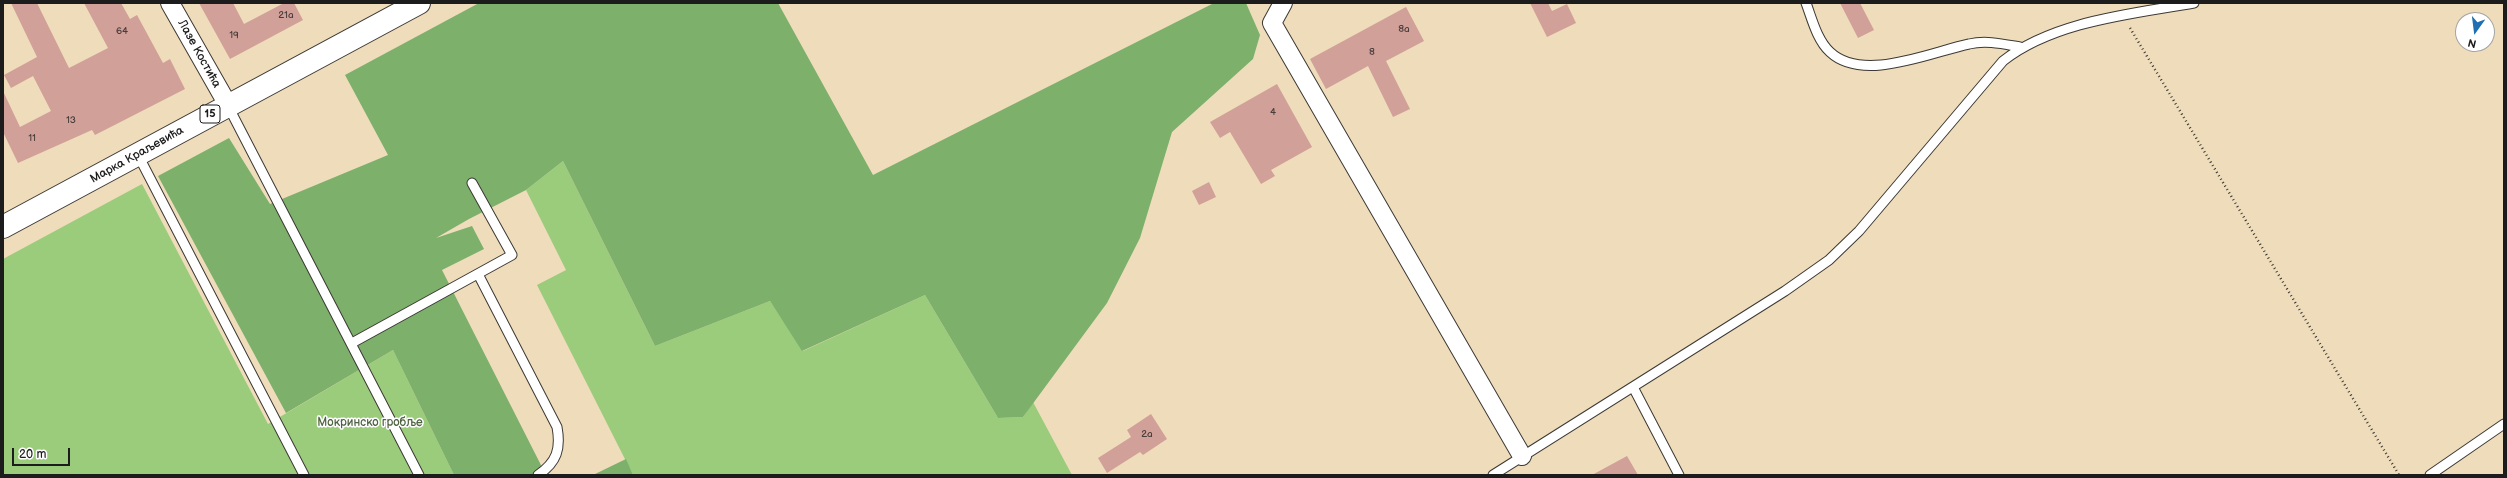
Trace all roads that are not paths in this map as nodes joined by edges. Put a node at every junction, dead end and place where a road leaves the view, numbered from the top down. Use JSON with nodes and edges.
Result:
{"nodes":[{"id":1,"x":170,"y":3,"type":"edge"},
{"id":2,"x":418,"y":3,"type":"edge"},
{"id":3,"x":1283,"y":3,"type":"edge"},
{"id":4,"x":1806,"y":3,"type":"edge"},
{"id":5,"x":2194,"y":3,"type":"edge"},
{"id":6,"x":2020,"y":47,"type":"junction"},
{"id":7,"x":228,"y":105,"type":"junction"},
{"id":8,"x":138,"y":154,"type":"junction"},
{"id":9,"x":472,"y":183,"type":"dead end"},
{"id":10,"x":3,"y":227,"type":"edge"},
{"id":11,"x":478,"y":274,"type":"junction"},
{"id":12,"x":352,"y":343,"type":"junction"},
{"id":13,"x":1633,"y":386,"type":"junction"},
{"id":14,"x":2504,"y":424,"type":"edge"},
{"id":15,"x":1522,"y":456,"type":"junction"},
{"id":16,"x":304,"y":475,"type":"edge"},
{"id":17,"x":419,"y":475,"type":"edge"},
{"id":18,"x":538,"y":475,"type":"edge"},
{"id":19,"x":1493,"y":475,"type":"edge"},
{"id":20,"x":1679,"y":475,"type":"edge"},
{"id":21,"x":2430,"y":475,"type":"edge"}],
"edges":[{"from":1,"to":7,"type":"street","name":"Лазе Костића"},
{"from":2,"to":7,"type":"main road","name":"Марка Краљевића","number":"15"},
{"from":3,"to":15,"type":"street"},
{"from":4,"to":6,"type":"lane"},
{"from":5,"to":6,"type":"lane"},
{"from":6,"to":13,"type":"lane"},
{"from":7,"to":8,"type":"main road","name":"Марка Краљевића","number":"15"},
{"from":7,"to":12,"type":"lane"},
{"from":8,"to":10,"type":"main road","name":"Марка Краљевића","number":"15"},
{"from":8,"to":16,"type":"lane"},
{"from":9,"to":11,"type":"lane"},
{"from":11,"to":12,"type":"lane"},
{"from":11,"to":18,"type":"lane"},
{"from":12,"to":17,"type":"lane"},
{"from":13,"to":15,"type":"lane"},
{"from":13,"to":20,"type":"lane"},
{"from":14,"to":21,"type":"lane"},
{"from":15,"to":19,"type":"lane"}]}
